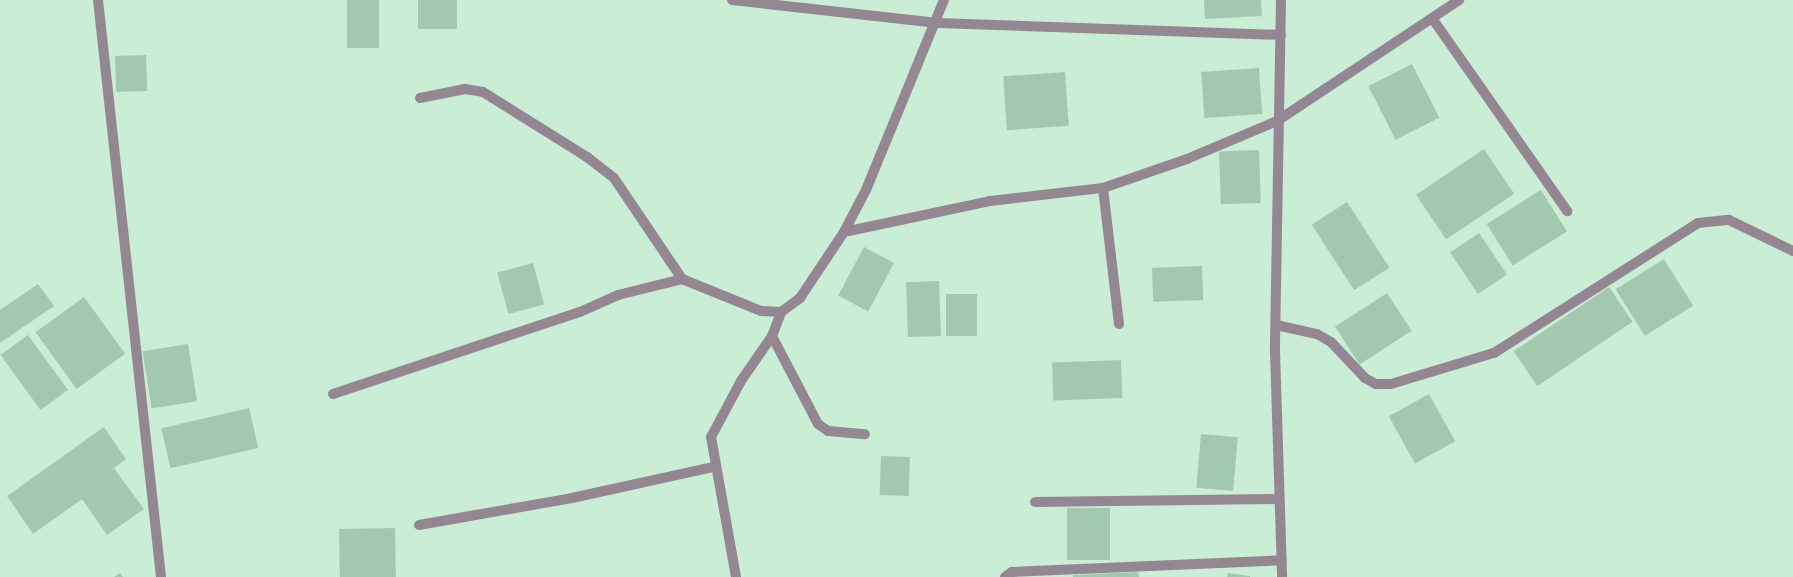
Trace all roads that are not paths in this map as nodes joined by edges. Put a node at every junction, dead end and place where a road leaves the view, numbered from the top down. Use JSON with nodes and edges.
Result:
{"nodes":[{"id":1,"x":98,"y":0,"type":"edge"},
{"id":2,"x":732,"y":0,"type":"edge"},
{"id":3,"x":944,"y":0,"type":"edge"},
{"id":4,"x":1281,"y":0,"type":"edge"},
{"id":5,"x":1460,"y":0,"type":"edge"},
{"id":6,"x":1432,"y":18,"type":"junction"},
{"id":7,"x":938,"y":23,"type":"junction"},
{"id":8,"x":1281,"y":35,"type":"junction"},
{"id":9,"x":420,"y":98,"type":"dead end"},
{"id":10,"x":1277,"y":121,"type":"junction"},
{"id":11,"x":1103,"y":188,"type":"junction"},
{"id":12,"x":1567,"y":211,"type":"dead end"},
{"id":13,"x":844,"y":232,"type":"junction"},
{"id":14,"x":1793,"y":251,"type":"edge"},
{"id":15,"x":682,"y":279,"type":"junction"},
{"id":16,"x":782,"y":312,"type":"junction"},
{"id":17,"x":1119,"y":324,"type":"dead end"},
{"id":18,"x":1276,"y":325,"type":"junction"},
{"id":19,"x":772,"y":336,"type":"junction"},
{"id":20,"x":333,"y":394,"type":"dead end"},
{"id":21,"x":865,"y":434,"type":"dead end"},
{"id":22,"x":714,"y":467,"type":"junction"},
{"id":23,"x":1278,"y":499,"type":"junction"},
{"id":24,"x":1035,"y":502,"type":"dead end"},
{"id":25,"x":419,"y":525,"type":"dead end"},
{"id":26,"x":1282,"y":560,"type":"junction"},
{"id":27,"x":161,"y":577,"type":"edge"},
{"id":28,"x":736,"y":577,"type":"edge"},
{"id":29,"x":1005,"y":577,"type":"edge"},
{"id":30,"x":1282,"y":577,"type":"edge"}],
"edges":[{"from":1,"to":27,"type":"street"},
{"from":2,"to":7,"type":"street"},
{"from":3,"to":7,"type":"street"},
{"from":4,"to":8,"type":"street"},
{"from":5,"to":6,"type":"street"},
{"from":6,"to":10,"type":"street"},
{"from":6,"to":12,"type":"street"},
{"from":7,"to":8,"type":"street"},
{"from":7,"to":13,"type":"street"},
{"from":8,"to":10,"type":"street"},
{"from":9,"to":15,"type":"street"},
{"from":10,"to":11,"type":"street"},
{"from":10,"to":18,"type":"street"},
{"from":11,"to":13,"type":"street"},
{"from":11,"to":17,"type":"street"},
{"from":13,"to":16,"type":"street"},
{"from":14,"to":18,"type":"street"},
{"from":15,"to":16,"type":"street"},
{"from":15,"to":20,"type":"street"},
{"from":16,"to":19,"type":"street"},
{"from":18,"to":23,"type":"street"},
{"from":19,"to":21,"type":"street"},
{"from":19,"to":22,"type":"street"},
{"from":22,"to":25,"type":"street"},
{"from":22,"to":28,"type":"street"},
{"from":23,"to":24,"type":"street"},
{"from":23,"to":26,"type":"street"},
{"from":26,"to":29,"type":"street"},
{"from":26,"to":30,"type":"street"}]}
